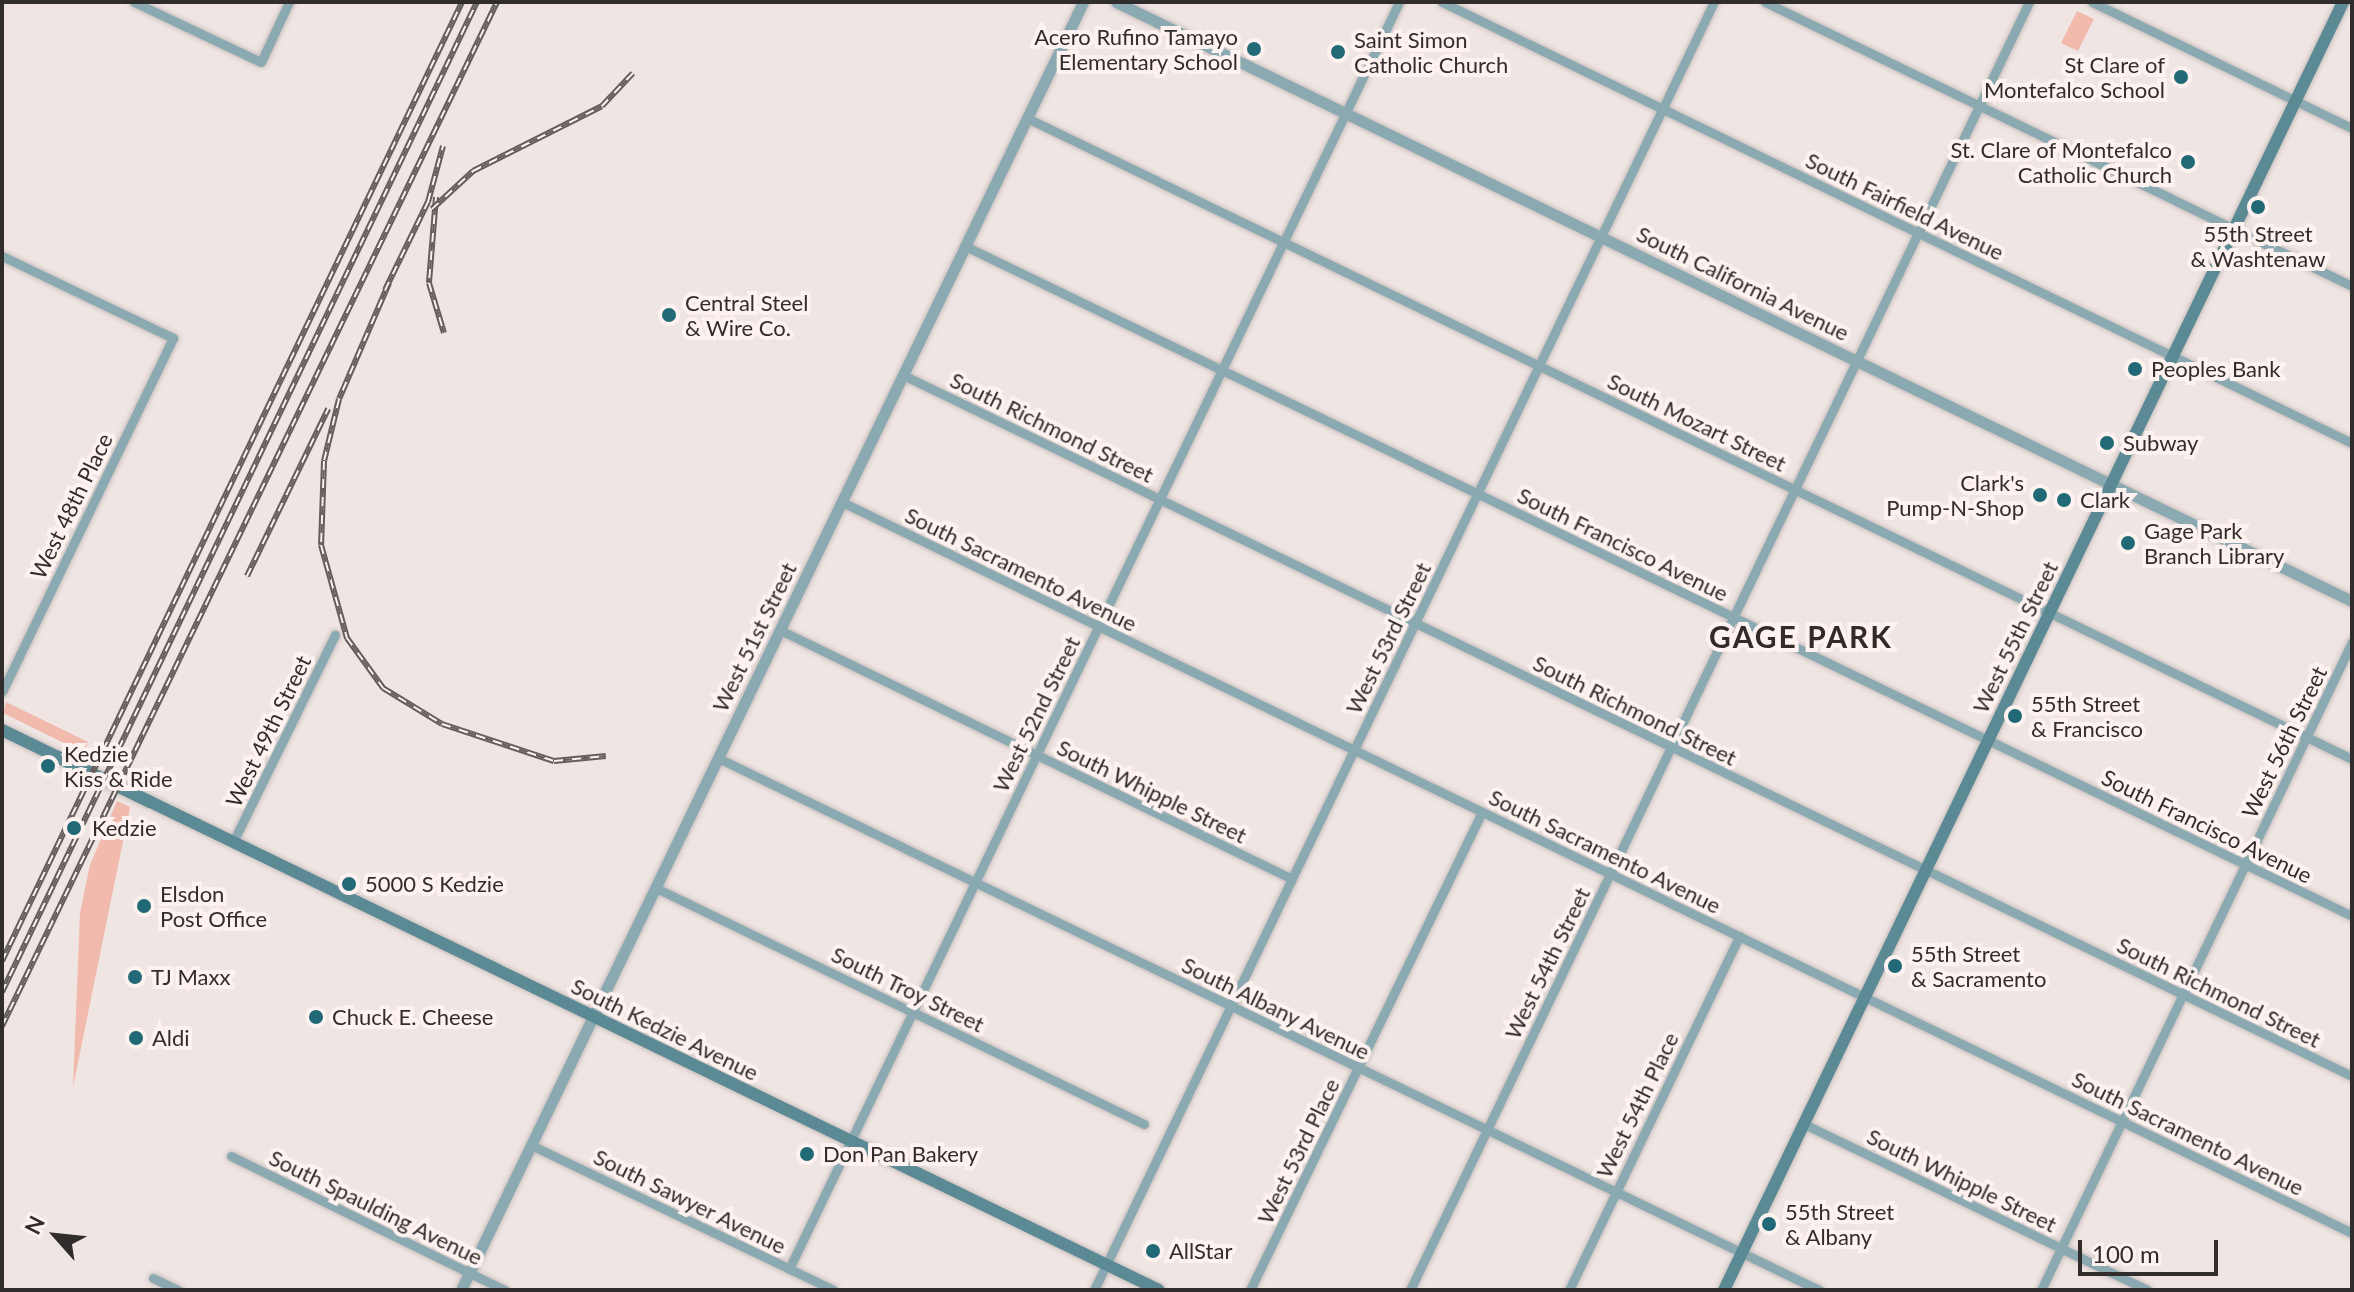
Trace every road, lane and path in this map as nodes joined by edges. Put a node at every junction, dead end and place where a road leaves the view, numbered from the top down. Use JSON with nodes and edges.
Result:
{"nodes":[{"id":1,"x":134,"y":2,"type":"edge"},
{"id":2,"x":289,"y":2,"type":"edge"},
{"id":3,"x":1083,"y":2,"type":"edge"},
{"id":4,"x":1116,"y":2,"type":"edge"},
{"id":5,"x":1399,"y":2,"type":"edge"},
{"id":6,"x":1442,"y":2,"type":"edge"},
{"id":7,"x":1714,"y":2,"type":"edge"},
{"id":8,"x":1765,"y":2,"type":"edge"},
{"id":9,"x":2029,"y":2,"type":"edge"},
{"id":10,"x":2092,"y":2,"type":"edge"},
{"id":11,"x":2343,"y":2,"type":"edge"},
{"id":12,"x":2295,"y":101,"type":"junction"},
{"id":13,"x":1979,"y":106,"type":"junction"},
{"id":14,"x":1663,"y":109,"type":"junction"},
{"id":15,"x":1345,"y":113,"type":"junction"},
{"id":16,"x":1027,"y":118,"type":"junction"},
{"id":17,"x":2352,"y":128,"type":"edge"},
{"id":18,"x":2234,"y":229,"type":"junction"},
{"id":19,"x":1918,"y":233,"type":"junction"},
{"id":20,"x":1601,"y":237,"type":"junction"},
{"id":21,"x":1283,"y":242,"type":"junction"},
{"id":22,"x":965,"y":246,"type":"junction"},
{"id":23,"x":2,"y":256,"type":"edge"},
{"id":24,"x":2352,"y":286,"type":"edge"},
{"id":25,"x":2173,"y":356,"type":"junction"},
{"id":26,"x":1856,"y":360,"type":"junction"},
{"id":27,"x":1539,"y":366,"type":"junction"},
{"id":28,"x":1222,"y":370,"type":"junction"},
{"id":29,"x":903,"y":375,"type":"junction"},
{"id":30,"x":2352,"y":443,"type":"edge"},
{"id":31,"x":2111,"y":484,"type":"junction"},
{"id":32,"x":1795,"y":489,"type":"junction"},
{"id":33,"x":1478,"y":494,"type":"junction"},
{"id":34,"x":1159,"y":499,"type":"junction"},
{"id":35,"x":842,"y":502,"type":"junction"},
{"id":36,"x":2352,"y":601,"type":"edge"},
{"id":37,"x":2049,"y":612,"type":"junction"},
{"id":38,"x":1733,"y":617,"type":"junction"},
{"id":39,"x":1415,"y":623,"type":"junction"},
{"id":40,"x":1098,"y":626,"type":"junction"},
{"id":41,"x":780,"y":630,"type":"junction"},
{"id":42,"x":335,"y":635,"type":"dead end"},
{"id":43,"x":2352,"y":642,"type":"edge"},
{"id":44,"x":2,"y":691,"type":"edge"},
{"id":45,"x":2,"y":730,"type":"edge"},
{"id":46,"x":2307,"y":737,"type":"junction"},
{"id":47,"x":1988,"y":740,"type":"junction"},
{"id":48,"x":1671,"y":747,"type":"junction"},
{"id":49,"x":1354,"y":750,"type":"junction"},
{"id":50,"x":1036,"y":755,"type":"junction"},
{"id":51,"x":718,"y":758,"type":"junction"},
{"id":52,"x":2352,"y":759,"type":"edge"},
{"id":53,"x":1482,"y":812,"type":"junction"},
{"id":54,"x":233,"y":842,"type":"junction"},
{"id":55,"x":2245,"y":864,"type":"junction"},
{"id":56,"x":1926,"y":870,"type":"junction"},
{"id":57,"x":1610,"y":874,"type":"junction"},
{"id":58,"x":1292,"y":879,"type":"junction"},
{"id":59,"x":975,"y":882,"type":"junction"},
{"id":60,"x":656,"y":888,"type":"junction"},
{"id":61,"x":2352,"y":916,"type":"edge"},
{"id":62,"x":1739,"y":936,"type":"junction"},
{"id":63,"x":2183,"y":994,"type":"junction"},
{"id":64,"x":1865,"y":997,"type":"junction"},
{"id":65,"x":1231,"y":1006,"type":"junction"},
{"id":66,"x":913,"y":1011,"type":"junction"},
{"id":67,"x":593,"y":1017,"type":"junction"},
{"id":68,"x":1358,"y":1067,"type":"junction"},
{"id":69,"x":2352,"y":1076,"type":"edge"},
{"id":70,"x":2122,"y":1121,"type":"junction"},
{"id":71,"x":1144,"y":1124,"type":"dead end"},
{"id":72,"x":1804,"y":1124,"type":"junction"},
{"id":73,"x":1487,"y":1130,"type":"junction"},
{"id":74,"x":850,"y":1141,"type":"junction"},
{"id":75,"x":531,"y":1145,"type":"junction"},
{"id":76,"x":231,"y":1156,"type":"dead end"},
{"id":77,"x":1616,"y":1192,"type":"junction"},
{"id":78,"x":2352,"y":1233,"type":"edge"},
{"id":79,"x":2061,"y":1248,"type":"junction"},
{"id":80,"x":1742,"y":1253,"type":"junction"},
{"id":81,"x":1106,"y":1264,"type":"junction"},
{"id":82,"x":789,"y":1269,"type":"junction"},
{"id":83,"x":469,"y":1273,"type":"junction"},
{"id":84,"x":153,"y":1278,"type":"dead end"},
{"id":85,"x":178,"y":1290,"type":"edge"},
{"id":86,"x":461,"y":1290,"type":"edge"},
{"id":87,"x":505,"y":1290,"type":"edge"},
{"id":88,"x":833,"y":1290,"type":"edge"},
{"id":89,"x":1094,"y":1290,"type":"edge"},
{"id":90,"x":1159,"y":1290,"type":"edge"},
{"id":91,"x":1250,"y":1290,"type":"edge"},
{"id":92,"x":1410,"y":1290,"type":"edge"},
{"id":93,"x":1569,"y":1290,"type":"edge"},
{"id":94,"x":1724,"y":1290,"type":"edge"},
{"id":95,"x":1819,"y":1290,"type":"edge"},
{"id":96,"x":2041,"y":1290,"type":"edge"},
{"id":97,"x":2147,"y":1290,"type":"edge"}],
"edges":[{"from":1,"to":2,"type":"street"},
{"from":3,"to":16,"type":"street","name":"West 51st Street"},
{"from":4,"to":15,"type":"street","name":"South California Avenue"},
{"from":5,"to":15,"type":"street","name":"West 52nd Street"},
{"from":6,"to":14,"type":"street","name":"South Fairfield Avenue"},
{"from":7,"to":14,"type":"street","name":"West 53rd Street"},
{"from":8,"to":13,"type":"street"},
{"from":9,"to":13,"type":"street","name":"West 54th Street"},
{"from":10,"to":12,"type":"street"},
{"from":11,"to":12,"type":"main road","name":"West 55th Street"},
{"from":12,"to":17,"type":"street"},
{"from":12,"to":18,"type":"main road","name":"West 55th Street"},
{"from":13,"to":18,"type":"street"},
{"from":13,"to":19,"type":"street","name":"West 54th Street"},
{"from":14,"to":19,"type":"street","name":"South Fairfield Avenue"},
{"from":14,"to":20,"type":"street","name":"West 53rd Street"},
{"from":15,"to":20,"type":"street","name":"South California Avenue"},
{"from":15,"to":21,"type":"street","name":"West 52nd Street"},
{"from":16,"to":21,"type":"street","name":"South Mozart Street"},
{"from":16,"to":22,"type":"street","name":"West 51st Street"},
{"from":18,"to":24,"type":"street"},
{"from":18,"to":25,"type":"main road","name":"West 55th Street"},
{"from":19,"to":25,"type":"street","name":"South Fairfield Avenue"},
{"from":19,"to":26,"type":"street","name":"West 54th Street"},
{"from":20,"to":26,"type":"street","name":"South California Avenue"},
{"from":20,"to":27,"type":"street","name":"West 53rd Street"},
{"from":21,"to":27,"type":"street","name":"South Mozart Street"},
{"from":21,"to":28,"type":"street","name":"West 52nd Street"},
{"from":22,"to":28,"type":"street","name":"South Francisco Avenue"},
{"from":22,"to":29,"type":"street","name":"West 51st Street"},
{"from":23,"to":44,"type":"street","name":"West 48th Place"},
{"from":25,"to":30,"type":"street","name":"South Fairfield Avenue"},
{"from":25,"to":31,"type":"main road","name":"West 55th Street"},
{"from":26,"to":31,"type":"street","name":"South California Avenue"},
{"from":26,"to":32,"type":"street","name":"West 54th Street"},
{"from":27,"to":32,"type":"street","name":"South Mozart Street"},
{"from":27,"to":33,"type":"street","name":"West 53rd Street"},
{"from":28,"to":33,"type":"street","name":"South Francisco Avenue"},
{"from":28,"to":34,"type":"street","name":"West 52nd Street"},
{"from":29,"to":34,"type":"street","name":"South Richmond Street"},
{"from":29,"to":35,"type":"street","name":"West 51st Street"},
{"from":31,"to":36,"type":"street","name":"South California Avenue"},
{"from":31,"to":37,"type":"main road","name":"West 55th Street"},
{"from":32,"to":37,"type":"street","name":"South Mozart Street"},
{"from":32,"to":38,"type":"street","name":"West 54th Street"},
{"from":33,"to":38,"type":"street","name":"South Francisco Avenue"},
{"from":33,"to":39,"type":"street","name":"West 53rd Street"},
{"from":34,"to":39,"type":"street","name":"South Richmond Street"},
{"from":34,"to":40,"type":"street","name":"West 52nd Street"},
{"from":35,"to":40,"type":"street","name":"South Sacramento Avenue"},
{"from":35,"to":41,"type":"street","name":"West 51st Street"},
{"from":37,"to":46,"type":"street","name":"South Mozart Street"},
{"from":37,"to":47,"type":"main road","name":"West 55th Street"},
{"from":38,"to":47,"type":"street","name":"South Francisco Avenue"},
{"from":38,"to":48,"type":"street","name":"West 54th Street"},
{"from":39,"to":48,"type":"street","name":"South Richmond Street"},
{"from":39,"to":49,"type":"street","name":"West 53rd Street"},
{"from":40,"to":49,"type":"street","name":"South Sacramento Avenue"},
{"from":40,"to":50,"type":"street","name":"West 52nd Street"},
{"from":41,"to":50,"type":"street","name":"South Whipple Street"},
{"from":41,"to":51,"type":"street","name":"West 51st Street"},
{"from":42,"to":54,"type":"street","name":"West 49th Street"},
{"from":43,"to":46,"type":"street","name":"West 56th Street"},
{"from":45,"to":54,"type":"main road","name":"South Kedzie Avenue"},
{"from":46,"to":52,"type":"street","name":"South Mozart Street"},
{"from":46,"to":55,"type":"street","name":"West 56th Street"},
{"from":47,"to":55,"type":"street","name":"South Francisco Avenue"},
{"from":47,"to":56,"type":"main road","name":"West 55th Street"},
{"from":48,"to":56,"type":"street","name":"South Richmond Street"},
{"from":48,"to":57,"type":"street","name":"West 54th Street"},
{"from":49,"to":53,"type":"street","name":"South Sacramento Avenue"},
{"from":49,"to":58,"type":"street","name":"West 53rd Street"},
{"from":50,"to":58,"type":"street","name":"South Whipple Street"},
{"from":50,"to":59,"type":"street","name":"West 52nd Street"},
{"from":51,"to":59,"type":"street","name":"South Albany Avenue"},
{"from":51,"to":60,"type":"street","name":"West 51st Street"},
{"from":53,"to":57,"type":"street","name":"South Sacramento Avenue"},
{"from":53,"to":68,"type":"street","name":"West 53rd Place"},
{"from":54,"to":67,"type":"main road","name":"South Kedzie Avenue"},
{"from":55,"to":61,"type":"street","name":"South Francisco Avenue"},
{"from":55,"to":63,"type":"street","name":"West 56th Street"},
{"from":56,"to":63,"type":"street","name":"South Richmond Street"},
{"from":56,"to":64,"type":"main road","name":"West 55th Street"},
{"from":57,"to":62,"type":"street","name":"South Sacramento Avenue"},
{"from":57,"to":73,"type":"street","name":"West 54th Street"},
{"from":58,"to":65,"type":"street","name":"West 53rd Street"},
{"from":59,"to":65,"type":"street","name":"South Albany Avenue"},
{"from":59,"to":66,"type":"street","name":"West 52nd Street"},
{"from":60,"to":66,"type":"street","name":"South Troy Street"},
{"from":60,"to":67,"type":"street","name":"West 51st Street"},
{"from":62,"to":64,"type":"street","name":"South Sacramento Avenue"},
{"from":62,"to":77,"type":"street","name":"West 54th Place"},
{"from":63,"to":69,"type":"street","name":"South Richmond Street"},
{"from":63,"to":70,"type":"street","name":"West 56th Street"},
{"from":64,"to":70,"type":"street","name":"South Sacramento Avenue"},
{"from":64,"to":72,"type":"main road","name":"West 55th Street"},
{"from":65,"to":68,"type":"street","name":"South Albany Avenue"},
{"from":65,"to":81,"type":"street","name":"West 53rd Street"},
{"from":66,"to":71,"type":"street","name":"South Troy Street"},
{"from":66,"to":74,"type":"street","name":"West 52nd Street"},
{"from":67,"to":74,"type":"main road","name":"South Kedzie Avenue"},
{"from":67,"to":75,"type":"street","name":"West 51st Street"},
{"from":68,"to":73,"type":"street","name":"South Albany Avenue"},
{"from":68,"to":91,"type":"street","name":"West 53rd Place"},
{"from":70,"to":78,"type":"street","name":"South Sacramento Avenue"},
{"from":70,"to":79,"type":"street","name":"West 56th Street"},
{"from":72,"to":79,"type":"street","name":"South Whipple Street"},
{"from":72,"to":80,"type":"main road","name":"West 55th Street"},
{"from":73,"to":77,"type":"street","name":"South Albany Avenue"},
{"from":73,"to":92,"type":"street","name":"West 54th Street"},
{"from":74,"to":81,"type":"main road","name":"South Kedzie Avenue"},
{"from":74,"to":82,"type":"street","name":"West 52nd Street"},
{"from":75,"to":82,"type":"street","name":"South Sawyer Avenue"},
{"from":75,"to":83,"type":"street","name":"West 51st Street"},
{"from":76,"to":83,"type":"street","name":"South Spaulding Avenue"},
{"from":77,"to":80,"type":"street","name":"South Albany Avenue"},
{"from":77,"to":93,"type":"street","name":"West 54th Place"},
{"from":79,"to":96,"type":"street","name":"West 56th Street"},
{"from":79,"to":97,"type":"street","name":"South Whipple Street"},
{"from":80,"to":94,"type":"main road","name":"West 55th Street"},
{"from":80,"to":95,"type":"street","name":"South Albany Avenue"},
{"from":81,"to":89,"type":"street","name":"West 53rd Street"},
{"from":81,"to":90,"type":"main road","name":"South Kedzie Avenue"},
{"from":82,"to":88,"type":"street","name":"South Sawyer Avenue"},
{"from":83,"to":86,"type":"street","name":"West 51st Street"},
{"from":83,"to":87,"type":"street","name":"South Spaulding Avenue"},
{"from":84,"to":85,"type":"street"}]}
